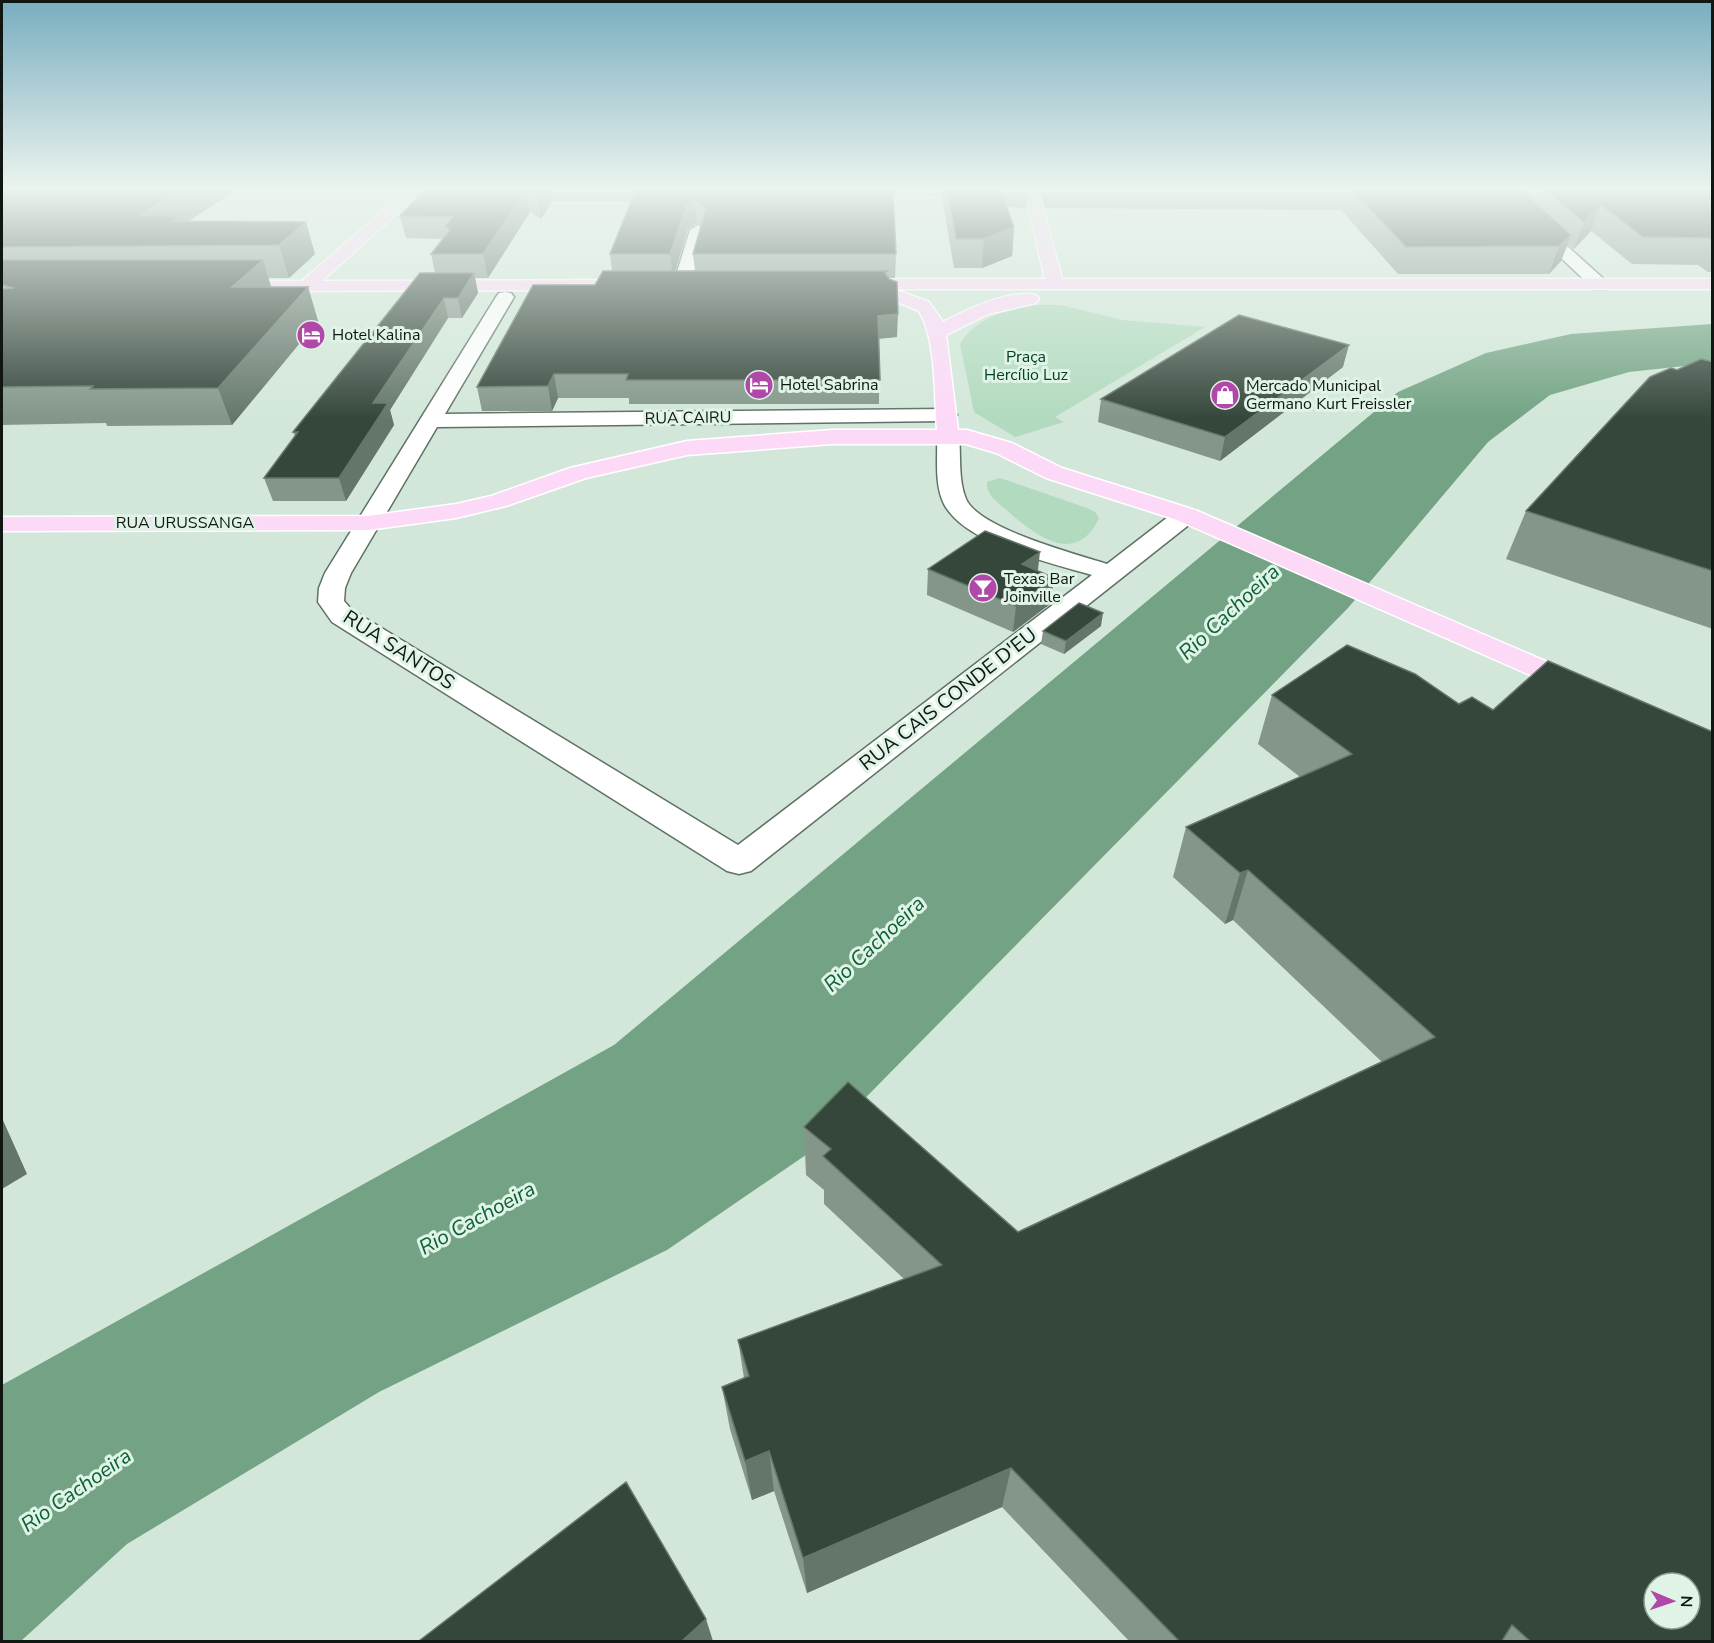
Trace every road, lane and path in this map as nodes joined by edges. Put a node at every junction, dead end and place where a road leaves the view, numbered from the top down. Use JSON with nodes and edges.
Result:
{"nodes":[{"id":1,"x":329,"y":266,"type":"edge"},
{"id":2,"x":692,"y":266,"type":"edge"},
{"id":3,"x":1049,"y":266,"type":"edge"},
{"id":4,"x":1577,"y":266,"type":"edge"},
{"id":5,"x":1055,"y":284,"type":"junction"},
{"id":6,"x":1713,"y":284,"type":"edge"},
{"id":7,"x":306,"y":286,"type":"junction"},
{"id":8,"x":688,"y":290,"type":"joint"},
{"id":9,"x":1605,"y":292,"type":"junction"},
{"id":10,"x":896,"y":295,"type":"junction"},
{"id":11,"x":647,"y":296,"type":"edge"},
{"id":12,"x":505,"y":297,"type":"junction"},
{"id":13,"x":1082,"y":297,"type":"junction"},
{"id":14,"x":1713,"y":298,"type":"edge"},
{"id":15,"x":937,"y":333,"type":"junction"},
{"id":16,"x":430,"y":421,"type":"junction"},
{"id":17,"x":947,"y":425,"type":"junction"},
{"id":18,"x":1198,"y":520,"type":"junction"},
{"id":19,"x":368,"y":523,"type":"junction"},
{"id":20,"x":2,"y":524,"type":"edge"},
{"id":21,"x":1111,"y":573,"type":"junction"},
{"id":22,"x":1606,"y":698,"type":"edge"},
{"id":23,"x":739,"y":862,"type":"joint"}],
"edges":[{"from":1,"to":7,"type":"main road"},
{"from":2,"to":8,"type":"street"},
{"from":3,"to":5,"type":"main road"},
{"from":4,"to":9,"type":"street"},
{"from":5,"to":9,"type":"main road"},
{"from":5,"to":10,"type":"main road"},
{"from":5,"to":10,"type":"main road"},
{"from":5,"to":13,"type":"main road"},
{"from":6,"to":9,"type":"main road"},
{"from":7,"to":8,"type":"main road"},
{"from":7,"to":12,"type":"main road"},
{"from":9,"to":13,"type":"main road"},
{"from":9,"to":14,"type":"main road"},
{"from":10,"to":15,"type":"main road"},
{"from":11,"to":12,"type":"main road"},
{"from":12,"to":16,"type":"street","name":"RUA SANTOS"},
{"from":13,"to":15,"type":"main road"},
{"from":15,"to":17,"type":"main road"},
{"from":16,"to":17,"type":"street","name":"RUA CAIRU"},
{"from":16,"to":19,"type":"street","name":"RUA SANTOS"},
{"from":17,"to":18,"type":"main road","name":"RUA URUSSANGA"},
{"from":17,"to":19,"type":"main road","name":"RUA URUSSANGA"},
{"from":17,"to":21,"type":"street"},
{"from":18,"to":21,"type":"street","name":"RUA CAIS CONDE D'EU"},
{"from":18,"to":22,"type":"main road","name":"RUA URUSSANGA"},
{"from":19,"to":20,"type":"main road","name":"RUA URUSSANGA"},
{"from":19,"to":23,"type":"street","name":"RUA SANTOS"},
{"from":21,"to":23,"type":"street","name":"RUA CAIS CONDE D'EU"}]}
